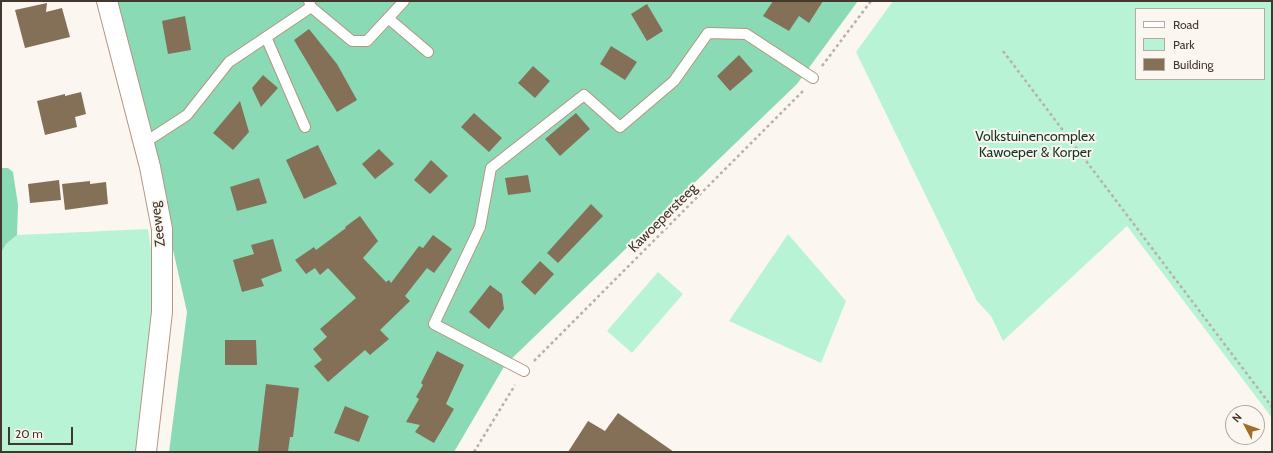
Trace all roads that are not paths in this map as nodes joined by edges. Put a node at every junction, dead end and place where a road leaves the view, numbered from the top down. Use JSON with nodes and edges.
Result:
{"nodes":[{"id":1,"x":107,"y":1,"type":"edge"},
{"id":2,"x":404,"y":1,"type":"edge"},
{"id":3,"x":310,"y":4,"type":"edge"},
{"id":4,"x":388,"y":18,"type":"junction"},
{"id":5,"x":266,"y":37,"type":"junction"},
{"id":6,"x":428,"y":52,"type":"dead end"},
{"id":7,"x":813,"y":78,"type":"road end"},
{"id":8,"x":306,"y":127,"type":"dead end"},
{"id":9,"x":144,"y":143,"type":"junction"},
{"id":10,"x":524,"y":372,"type":"road end"},
{"id":11,"x":146,"y":452,"type":"edge"}],
"edges":[{"from":1,"to":9,"type":"street","name":"Zeeweg"},
{"from":2,"to":4,"type":"lane"},
{"from":3,"to":4,"type":"lane"},
{"from":3,"to":5,"type":"lane"},
{"from":4,"to":6,"type":"lane"},
{"from":5,"to":8,"type":"lane"},
{"from":5,"to":9,"type":"lane"},
{"from":7,"to":10,"type":"lane"},
{"from":9,"to":11,"type":"street","name":"Zeeweg"}]}
